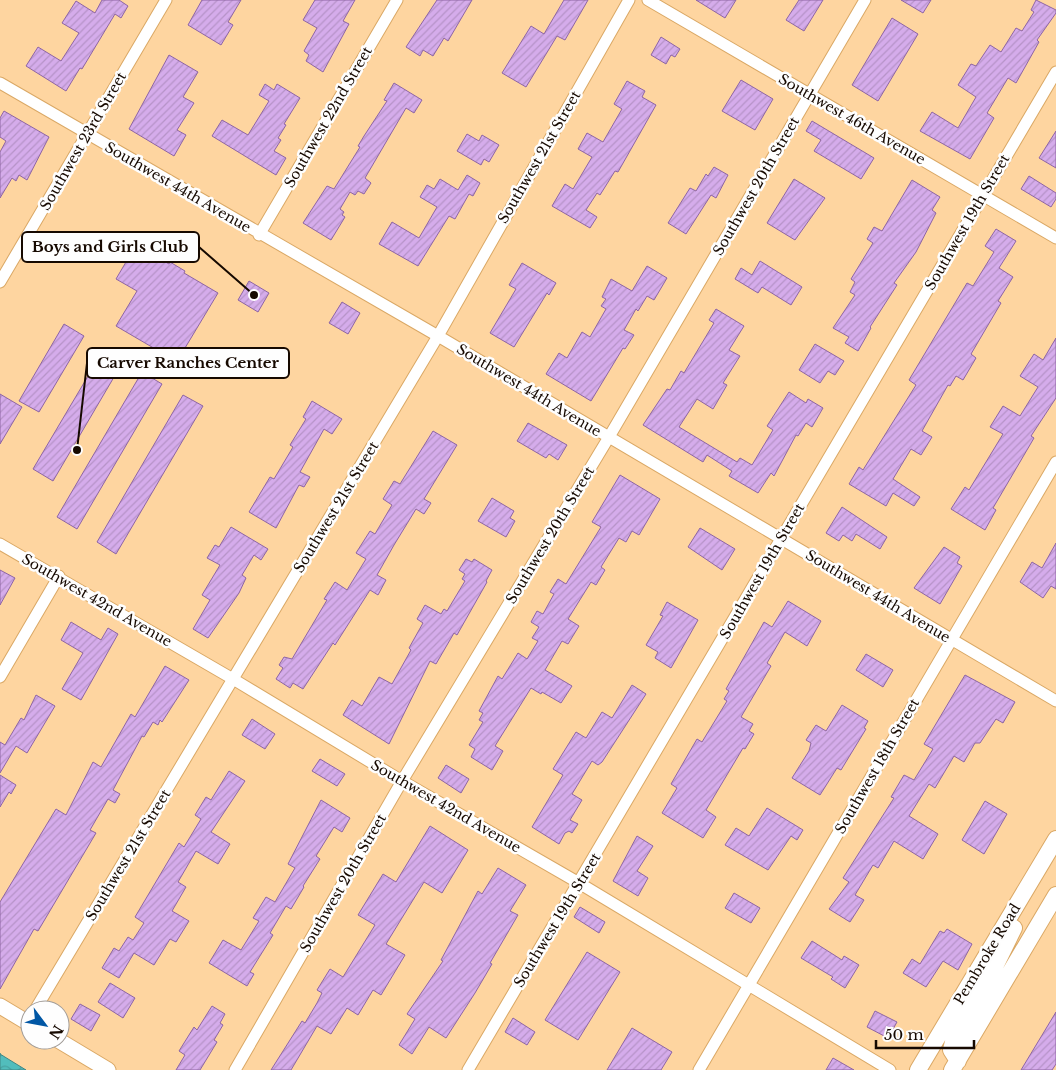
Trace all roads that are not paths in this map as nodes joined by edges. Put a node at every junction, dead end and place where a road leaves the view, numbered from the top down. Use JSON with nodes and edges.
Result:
{"nodes":[{"id":1,"x":166,"y":0,"type":"edge"},
{"id":2,"x":397,"y":0,"type":"edge"},
{"id":3,"x":629,"y":0,"type":"edge"},
{"id":4,"x":648,"y":0,"type":"edge"},
{"id":5,"x":865,"y":0,"type":"edge"},
{"id":6,"x":1056,"y":72,"type":"edge"},
{"id":7,"x":0,"y":83,"type":"edge"},
{"id":8,"x":810,"y":95,"type":"junction"},
{"id":9,"x":86,"y":134,"type":"junction"},
{"id":10,"x":983,"y":195,"type":"junction"},
{"id":11,"x":259,"y":235,"type":"junction"},
{"id":12,"x":1056,"y":238,"type":"edge"},
{"id":13,"x":0,"y":282,"type":"edge"},
{"id":14,"x":438,"y":336,"type":"junction"},
{"id":15,"x":609,"y":437,"type":"junction"},
{"id":16,"x":1056,"y":462,"type":"edge"},
{"id":17,"x":782,"y":539,"type":"junction"},
{"id":18,"x":0,"y":544,"type":"edge"},
{"id":19,"x":59,"y":576,"type":"junction"},
{"id":20,"x":952,"y":640,"type":"junction"},
{"id":21,"x":0,"y":677,"type":"edge"},
{"id":22,"x":233,"y":679,"type":"junction"},
{"id":23,"x":1056,"y":701,"type":"edge"},
{"id":24,"x":402,"y":781,"type":"junction"},
{"id":25,"x":1056,"y":839,"type":"edge"},
{"id":26,"x":1040,"y":866,"type":"junction"},
{"id":27,"x":579,"y":883,"type":"junction"},
{"id":28,"x":1056,"y":894,"type":"edge"},
{"id":29,"x":748,"y":985,"type":"junction"},
{"id":30,"x":42,"y":1000,"type":"edge"},
{"id":31,"x":0,"y":1006,"type":"edge"},
{"id":32,"x":20,"y":1014,"type":"edge"},
{"id":33,"x":70,"y":1047,"type":"edge"},
{"id":34,"x":955,"y":1066,"type":"edge"},
{"id":35,"x":108,"y":1070,"type":"edge"},
{"id":36,"x":234,"y":1070,"type":"edge"},
{"id":37,"x":468,"y":1070,"type":"edge"},
{"id":38,"x":699,"y":1070,"type":"edge"},
{"id":39,"x":890,"y":1070,"type":"edge"},
{"id":40,"x":918,"y":1070,"type":"edge"}],
"edges":[{"from":1,"to":9,"type":"street","name":"Southwest 23rd Street"},
{"from":2,"to":11,"type":"street","name":"Southwest 22nd Street"},
{"from":3,"to":14,"type":"street","name":"Southwest 21st Street"},
{"from":4,"to":8,"type":"street","name":"Southwest 46th Avenue"},
{"from":5,"to":8,"type":"street","name":"Southwest 20th Street"},
{"from":6,"to":10,"type":"street","name":"Southwest 19th Street"},
{"from":7,"to":9,"type":"street","name":"Southwest 44th Avenue"},
{"from":8,"to":10,"type":"street","name":"Southwest 46th Avenue"},
{"from":8,"to":15,"type":"street","name":"Southwest 20th Street"},
{"from":9,"to":11,"type":"street","name":"Southwest 44th Avenue"},
{"from":9,"to":13,"type":"street","name":"Southwest 23rd Street"},
{"from":10,"to":12,"type":"street","name":"Southwest 46th Avenue"},
{"from":10,"to":17,"type":"street","name":"Southwest 19th Street"},
{"from":11,"to":14,"type":"street","name":"Southwest 44th Avenue"},
{"from":14,"to":15,"type":"street","name":"Southwest 44th Avenue"},
{"from":14,"to":22,"type":"street","name":"Southwest 21st Street"},
{"from":15,"to":17,"type":"street","name":"Southwest 44th Avenue"},
{"from":15,"to":24,"type":"street","name":"Southwest 20th Street"},
{"from":16,"to":20,"type":"street","name":"Southwest 18th Street"},
{"from":17,"to":20,"type":"street","name":"Southwest 44th Avenue"},
{"from":17,"to":27,"type":"street","name":"Southwest 19th Street"},
{"from":18,"to":19,"type":"street","name":"Southwest 42nd Avenue"},
{"from":19,"to":21,"type":"street"},
{"from":19,"to":22,"type":"street","name":"Southwest 42nd Avenue"},
{"from":20,"to":23,"type":"street","name":"Southwest 44th Avenue"},
{"from":20,"to":29,"type":"street","name":"Southwest 18th Street"},
{"from":22,"to":24,"type":"street","name":"Southwest 42nd Avenue"},
{"from":22,"to":30,"type":"street","name":"Southwest 21st Street"},
{"from":24,"to":27,"type":"street","name":"Southwest 42nd Avenue"},
{"from":24,"to":36,"type":"street","name":"Southwest 20th Street"},
{"from":25,"to":26,"type":"main road","name":"Pembroke Road"},
{"from":26,"to":34,"type":"main road"},
{"from":26,"to":40,"type":"main road","name":"Pembroke Road"},
{"from":27,"to":29,"type":"street","name":"Southwest 42nd Avenue"},
{"from":27,"to":37,"type":"street","name":"Southwest 19th Street"},
{"from":28,"to":34,"type":"main road","name":"Pembroke Road"},
{"from":29,"to":38,"type":"street","name":"Southwest 18th Street"},
{"from":29,"to":39,"type":"street","name":"Southwest 42nd Avenue"},
{"from":31,"to":32,"type":"street"},
{"from":33,"to":35,"type":"street"}]}
